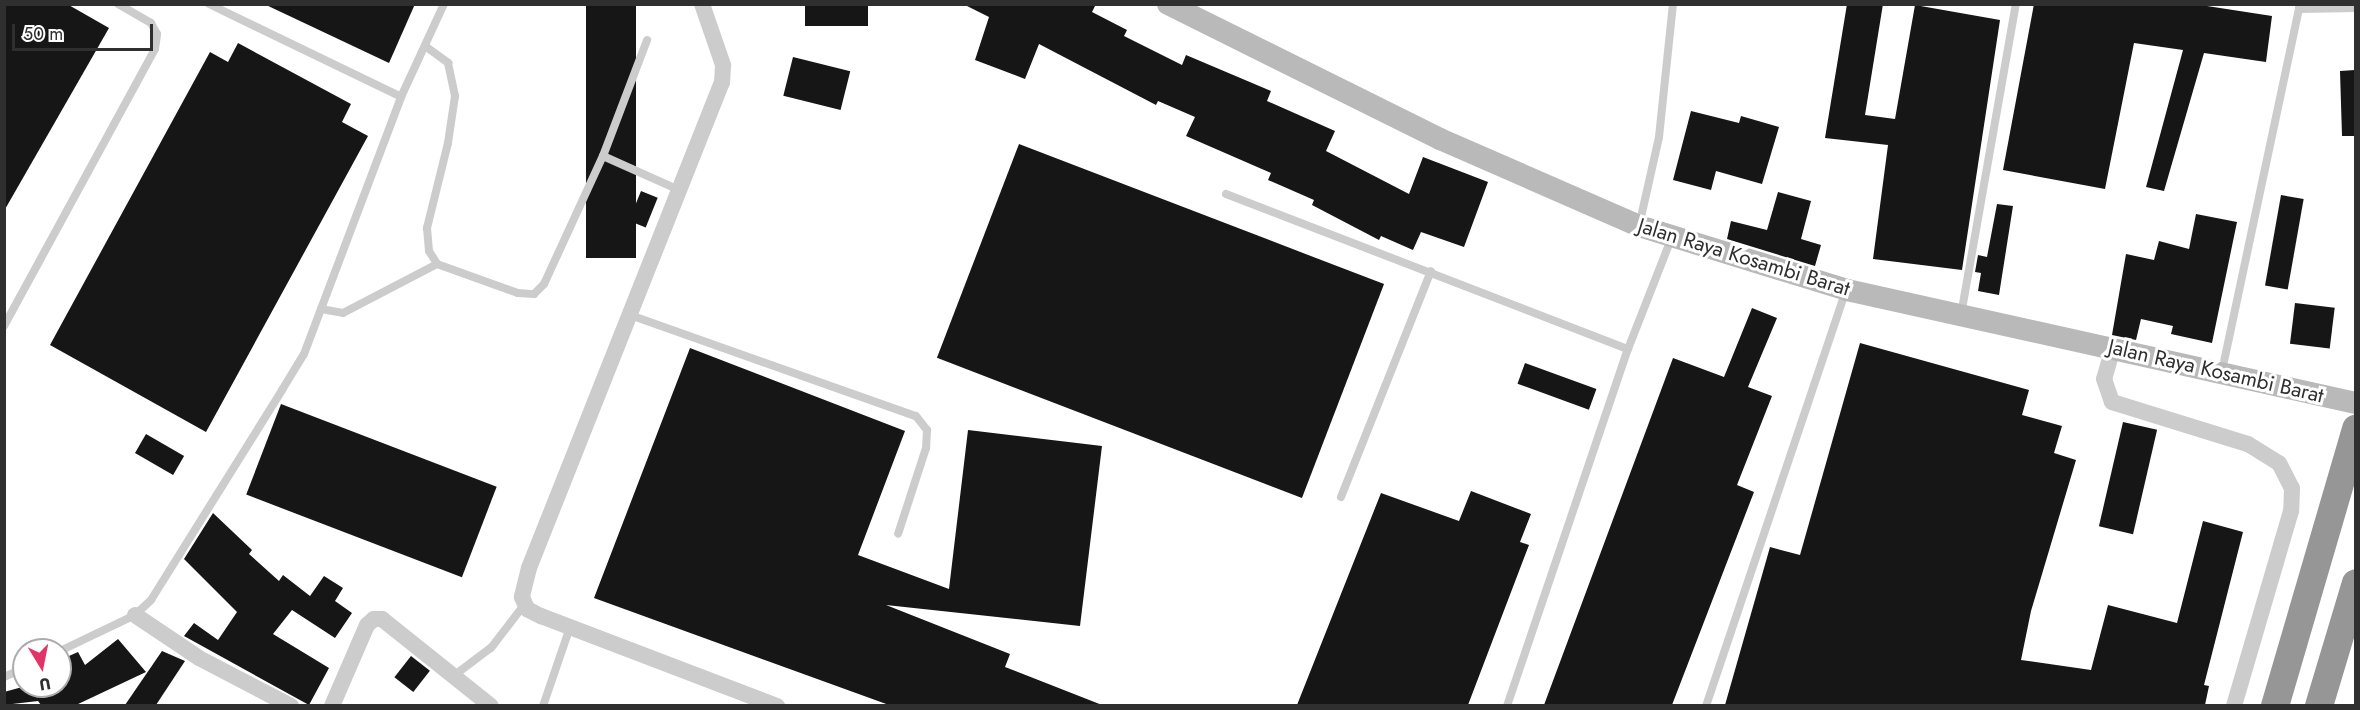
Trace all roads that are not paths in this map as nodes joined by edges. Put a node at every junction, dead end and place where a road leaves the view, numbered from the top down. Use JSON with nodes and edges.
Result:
{"nodes":[{"id":1,"x":118,"y":4,"type":"edge"},
{"id":2,"x":208,"y":4,"type":"edge"},
{"id":3,"x":444,"y":4,"type":"edge"},
{"id":4,"x":702,"y":4,"type":"edge"},
{"id":5,"x":1168,"y":4,"type":"edge"},
{"id":6,"x":1672,"y":4,"type":"edge"},
{"id":7,"x":2016,"y":4,"type":"edge"},
{"id":8,"x":2300,"y":7,"type":"edge"},
{"id":9,"x":2355,"y":8,"type":"edge"},
{"id":10,"x":647,"y":40,"type":"dead end"},
{"id":11,"x":425,"y":46,"type":"junction"},
{"id":12,"x":401,"y":97,"type":"junction"},
{"id":13,"x":603,"y":156,"type":"junction"},
{"id":14,"x":679,"y":190,"type":"junction"},
{"id":15,"x":1226,"y":194,"type":"dead end"},
{"id":16,"x":1639,"y":226,"type":"junction"},
{"id":17,"x":1672,"y":237,"type":"junction"},
{"id":18,"x":437,"y":264,"type":"junction"},
{"id":19,"x":1431,"y":271,"type":"junction"},
{"id":20,"x":1846,"y":290,"type":"junction"},
{"id":21,"x":321,"y":309,"type":"junction"},
{"id":22,"x":630,"y":315,"type":"junction"},
{"id":23,"x":1961,"y":315,"type":"junction"},
{"id":24,"x":4,"y":326,"type":"edge"},
{"id":25,"x":2113,"y":348,"type":"junction"},
{"id":26,"x":1628,"y":349,"type":"junction"},
{"id":27,"x":2221,"y":372,"type":"junction"},
{"id":28,"x":2355,"y":403,"type":"edge"},
{"id":29,"x":2355,"y":429,"type":"edge"},
{"id":30,"x":1341,"y":497,"type":"dead end"},
{"id":31,"x":898,"y":534,"type":"dead end"},
{"id":32,"x":2355,"y":582,"type":"edge"},
{"id":33,"x":524,"y":605,"type":"junction"},
{"id":34,"x":135,"y":615,"type":"junction"},
{"id":35,"x":570,"y":627,"type":"junction"},
{"id":36,"x":72,"y":645,"type":"edge"},
{"id":37,"x":460,"y":670,"type":"dead end"},
{"id":38,"x":291,"y":705,"type":"edge"},
{"id":39,"x":332,"y":705,"type":"edge"},
{"id":40,"x":491,"y":705,"type":"edge"},
{"id":41,"x":543,"y":705,"type":"edge"},
{"id":42,"x":777,"y":705,"type":"edge"},
{"id":43,"x":1507,"y":705,"type":"edge"},
{"id":44,"x":1706,"y":705,"type":"edge"},
{"id":45,"x":2235,"y":705,"type":"edge"},
{"id":46,"x":2276,"y":705,"type":"edge"},
{"id":47,"x":2319,"y":705,"type":"edge"}],
"edges":[{"from":1,"to":24,"type":"lane"},
{"from":2,"to":12,"type":"lane"},
{"from":3,"to":11,"type":"lane"},
{"from":4,"to":14,"type":"street"},
{"from":5,"to":16,"type":"main road","name":"Jalan Raya Kosambi Barat"},
{"from":6,"to":16,"type":"lane"},
{"from":7,"to":23,"type":"lane"},
{"from":8,"to":9,"type":"lane"},
{"from":8,"to":27,"type":"lane"},
{"from":10,"to":13,"type":"lane"},
{"from":11,"to":12,"type":"lane"},
{"from":11,"to":18,"type":"lane"},
{"from":12,"to":21,"type":"lane"},
{"from":13,"to":14,"type":"lane"},
{"from":13,"to":18,"type":"lane"},
{"from":14,"to":22,"type":"street"},
{"from":15,"to":19,"type":"lane"},
{"from":16,"to":17,"type":"main road","name":"Jalan Raya Kosambi Barat"},
{"from":17,"to":20,"type":"main road","name":"Jalan Raya Kosambi Barat"},
{"from":17,"to":26,"type":"lane"},
{"from":18,"to":21,"type":"lane"},
{"from":19,"to":26,"type":"lane"},
{"from":19,"to":30,"type":"lane"},
{"from":20,"to":23,"type":"main road","name":"Jalan Raya Kosambi Barat"},
{"from":20,"to":44,"type":"lane"},
{"from":21,"to":34,"type":"lane"},
{"from":22,"to":31,"type":"lane"},
{"from":22,"to":33,"type":"street"},
{"from":23,"to":25,"type":"main road","name":"Jalan Raya Kosambi Barat"},
{"from":25,"to":27,"type":"main road","name":"Jalan Raya Kosambi Barat"},
{"from":25,"to":45,"type":"street"},
{"from":26,"to":43,"type":"lane"},
{"from":27,"to":28,"type":"main road","name":"Jalan Raya Kosambi Barat"},
{"from":29,"to":46,"type":"highway"},
{"from":32,"to":47,"type":"highway"},
{"from":33,"to":35,"type":"street"},
{"from":33,"to":37,"type":"lane"},
{"from":34,"to":36,"type":"lane"},
{"from":34,"to":38,"type":"street"},
{"from":35,"to":41,"type":"lane"},
{"from":35,"to":42,"type":"street"},
{"from":39,"to":40,"type":"street"}]}
